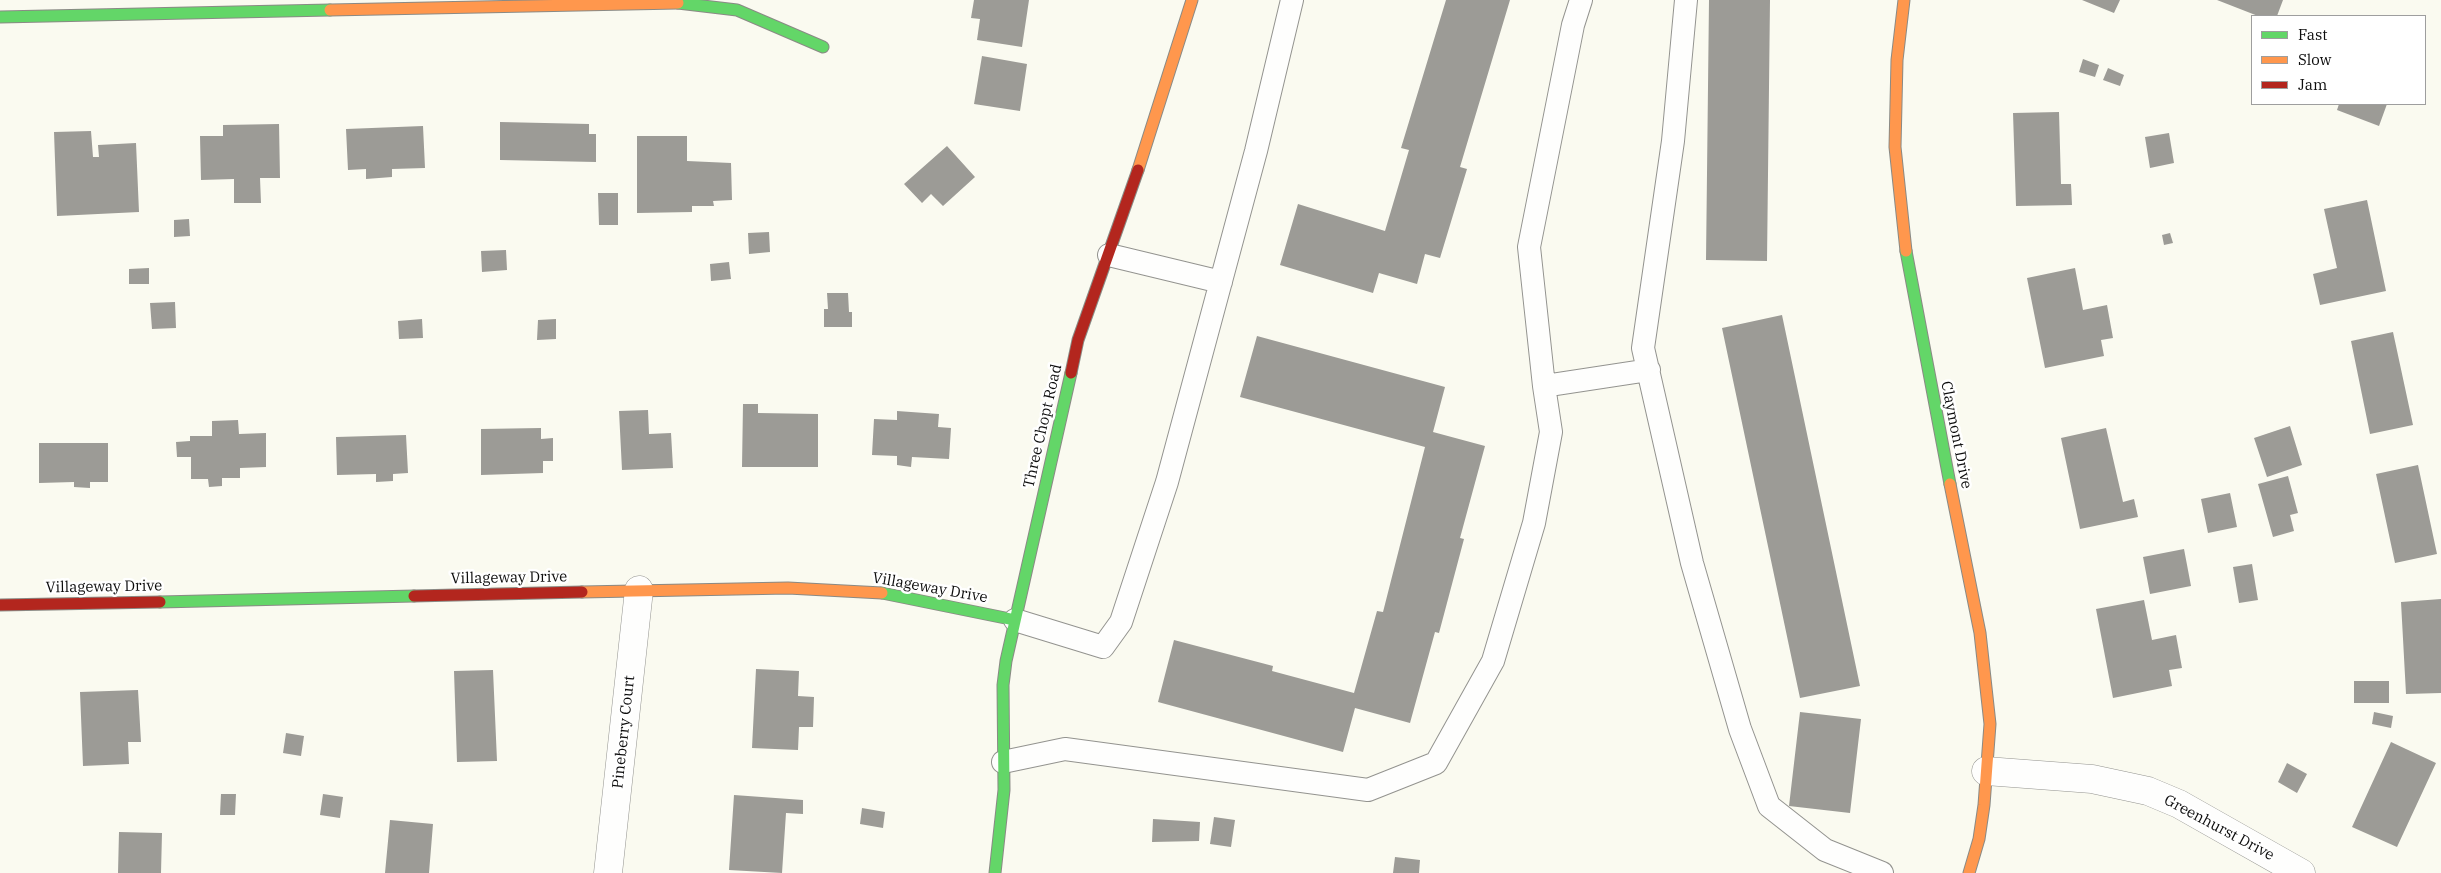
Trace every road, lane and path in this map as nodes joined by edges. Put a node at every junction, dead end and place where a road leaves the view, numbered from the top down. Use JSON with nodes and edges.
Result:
{"nodes":[{"id":1,"x":1192,"y":0,"type":"edge"},
{"id":2,"x":1292,"y":0,"type":"edge"},
{"id":3,"x":1581,"y":0,"type":"edge"},
{"id":4,"x":1904,"y":0,"type":"edge"},
{"id":5,"x":1686,"y":5,"type":"edge"},
{"id":6,"x":0,"y":17,"type":"edge"},
{"id":7,"x":823,"y":47,"type":"dead end"},
{"id":8,"x":1109,"y":255,"type":"junction"},
{"id":9,"x":1221,"y":282,"type":"junction"},
{"id":10,"x":1648,"y":370,"type":"junction"},
{"id":11,"x":1544,"y":386,"type":"junction"},
{"id":12,"x":639,"y":590,"type":"junction"},
{"id":13,"x":0,"y":604,"type":"edge"},
{"id":14,"x":1016,"y":620,"type":"junction"},
{"id":15,"x":1003,"y":762,"type":"junction"},
{"id":16,"x":1986,"y":771,"type":"junction"},
{"id":17,"x":608,"y":873,"type":"edge"},
{"id":18,"x":994,"y":873,"type":"edge"},
{"id":19,"x":1882,"y":873,"type":"edge"},
{"id":20,"x":1968,"y":873,"type":"edge"},
{"id":21,"x":2301,"y":873,"type":"edge"}],
"edges":[{"from":1,"to":8,"type":"street","name":"Three Chopt Road"},
{"from":2,"to":9,"type":"lane"},
{"from":3,"to":11,"type":"lane"},
{"from":4,"to":16,"type":"street","name":"Claymont Drive"},
{"from":5,"to":10,"type":"lane"},
{"from":6,"to":7,"type":"street"},
{"from":8,"to":9,"type":"lane"},
{"from":8,"to":14,"type":"street","name":"Three Chopt Road"},
{"from":9,"to":14,"type":"lane"},
{"from":10,"to":11,"type":"lane"},
{"from":10,"to":19,"type":"lane"},
{"from":11,"to":15,"type":"lane"},
{"from":12,"to":13,"type":"street","name":"Villageway Drive"},
{"from":12,"to":14,"type":"street","name":"Villageway Drive"},
{"from":12,"to":17,"type":"street","name":"Pineberry Court"},
{"from":14,"to":15,"type":"street","name":"Three Chopt Road"},
{"from":15,"to":18,"type":"street","name":"Three Chopt Road"},
{"from":16,"to":20,"type":"street","name":"Claymont Drive"},
{"from":16,"to":21,"type":"street","name":"Greenhurst Drive"}]}
